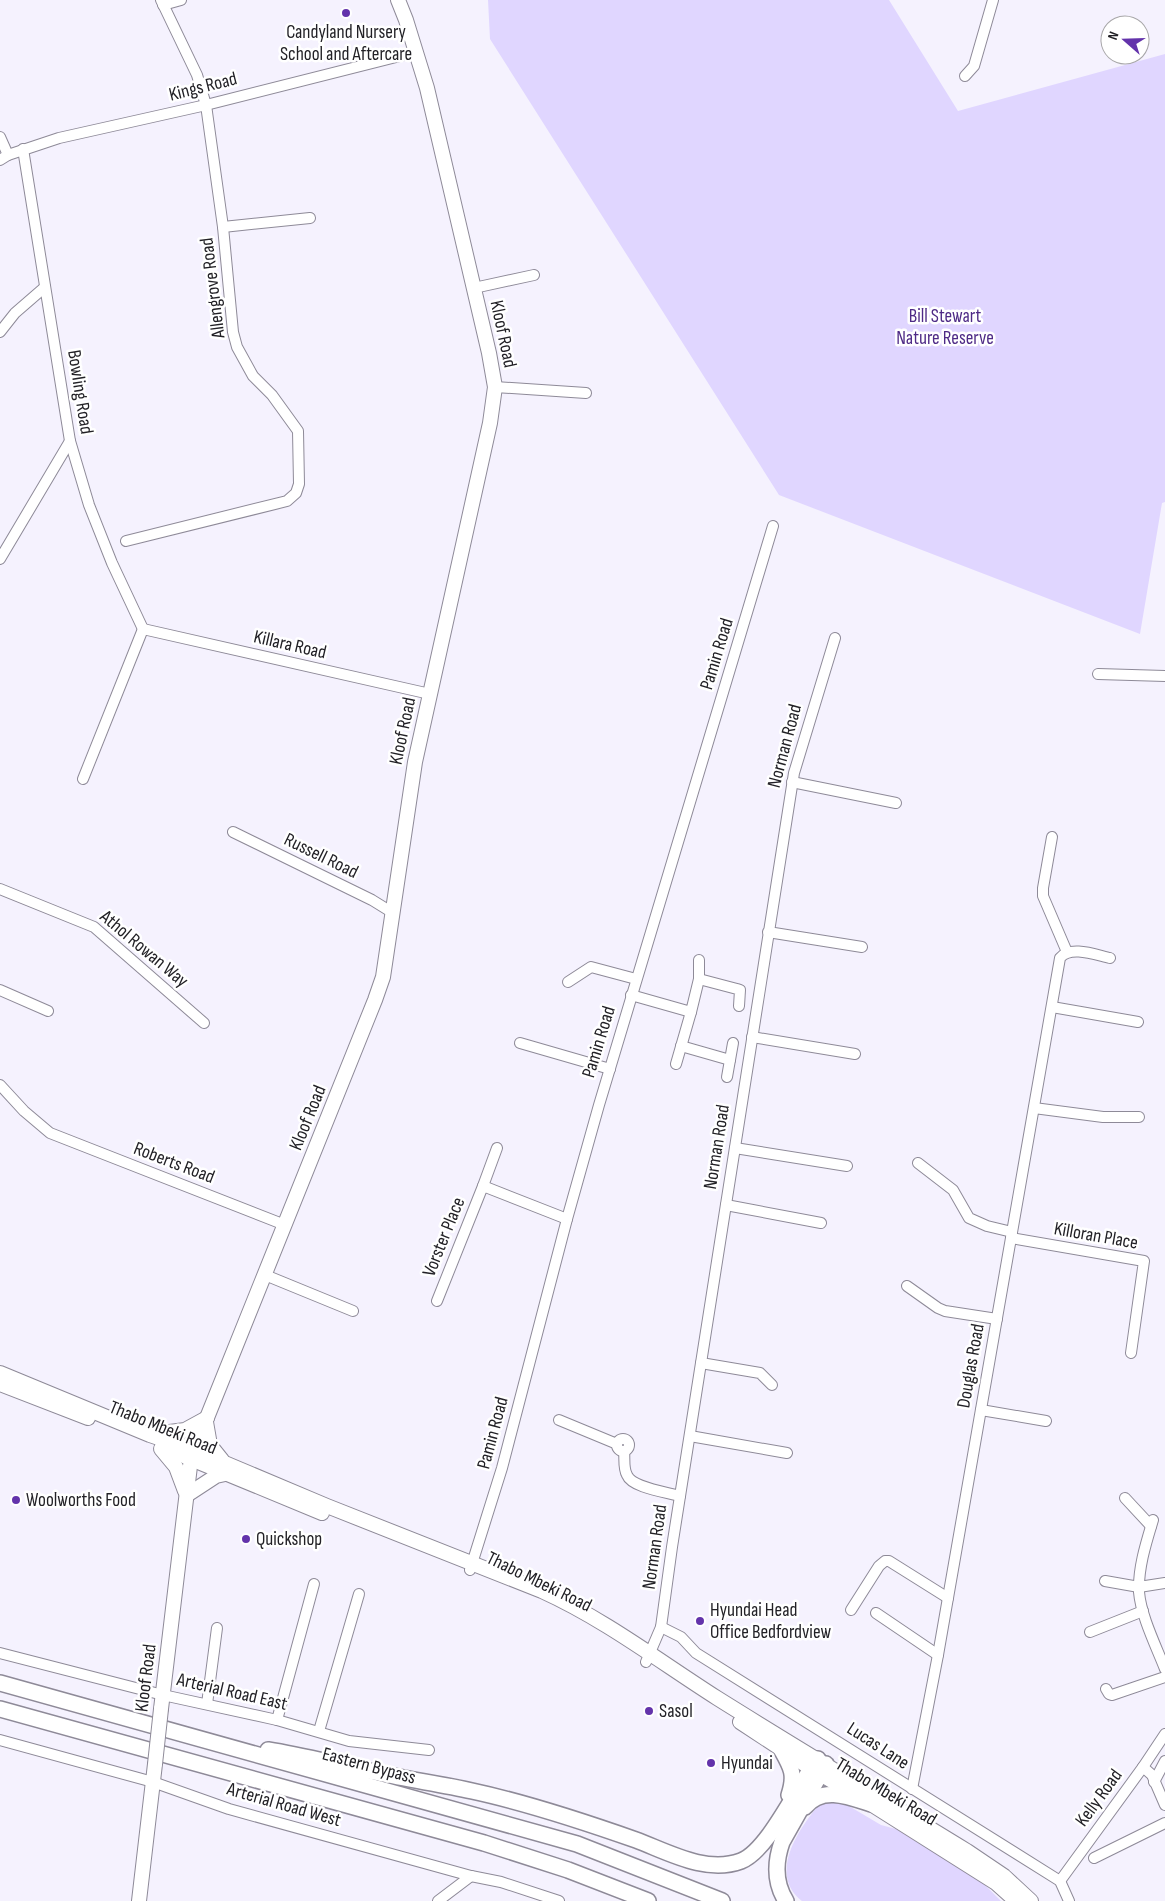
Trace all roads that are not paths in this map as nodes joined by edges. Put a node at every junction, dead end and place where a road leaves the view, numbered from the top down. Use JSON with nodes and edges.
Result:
{"nodes":[{"id":1,"x":181,"y":0,"type":"edge"},
{"id":2,"x":398,"y":0,"type":"edge"},
{"id":3,"x":993,"y":0,"type":"edge"},
{"id":4,"x":162,"y":3,"type":"edge"},
{"id":5,"x":416,"y":52,"type":"junction"},
{"id":6,"x":965,"y":76,"type":"dead end"},
{"id":7,"x":206,"y":105,"type":"junction"},
{"id":8,"x":0,"y":137,"type":"edge"},
{"id":9,"x":23,"y":149,"type":"junction"},
{"id":10,"x":4,"y":157,"type":"edge"},
{"id":11,"x":310,"y":218,"type":"dead end"},
{"id":12,"x":223,"y":227,"type":"junction"},
{"id":13,"x":534,"y":275,"type":"dead end"},
{"id":14,"x":44,"y":287,"type":"junction"},
{"id":15,"x":474,"y":288,"type":"junction"},
{"id":16,"x":0,"y":332,"type":"edge"},
{"id":17,"x":495,"y":387,"type":"junction"},
{"id":18,"x":586,"y":393,"type":"dead end"},
{"id":19,"x":70,"y":441,"type":"junction"},
{"id":20,"x":773,"y":526,"type":"dead end"},
{"id":21,"x":126,"y":541,"type":"dead end"},
{"id":22,"x":0,"y":559,"type":"edge"},
{"id":23,"x":143,"y":629,"type":"junction"},
{"id":24,"x":835,"y":638,"type":"dead end"},
{"id":25,"x":1098,"y":674,"type":"dead end"},
{"id":26,"x":1165,"y":676,"type":"edge"},
{"id":27,"x":430,"y":694,"type":"junction"},
{"id":28,"x":83,"y":779,"type":"dead end"},
{"id":29,"x":792,"y":782,"type":"junction"},
{"id":30,"x":896,"y":803,"type":"dead end"},
{"id":31,"x":233,"y":832,"type":"dead end"},
{"id":32,"x":1052,"y":837,"type":"dead end"},
{"id":33,"x":0,"y":889,"type":"edge"},
{"id":34,"x":393,"y":912,"type":"junction"},
{"id":35,"x":768,"y":932,"type":"junction"},
{"id":36,"x":862,"y":947,"type":"dead end"},
{"id":37,"x":1067,"y":952,"type":"junction"},
{"id":38,"x":1110,"y":958,"type":"dead end"},
{"id":39,"x":699,"y":960,"type":"dead end"},
{"id":40,"x":636,"y":979,"type":"junction"},
{"id":41,"x":699,"y":979,"type":"junction"},
{"id":42,"x":568,"y":982,"type":"dead end"},
{"id":43,"x":0,"y":990,"type":"edge"},
{"id":44,"x":632,"y":996,"type":"junction"},
{"id":45,"x":739,"y":1006,"type":"dead end"},
{"id":46,"x":1052,"y":1007,"type":"junction"},
{"id":47,"x":48,"y":1011,"type":"dead end"},
{"id":48,"x":691,"y":1012,"type":"junction"},
{"id":49,"x":1138,"y":1022,"type":"dead end"},
{"id":50,"x":204,"y":1023,"type":"dead end"},
{"id":51,"x":752,"y":1037,"type":"junction"},
{"id":52,"x":520,"y":1043,"type":"dead end"},
{"id":53,"x":733,"y":1043,"type":"dead end"},
{"id":54,"x":681,"y":1046,"type":"junction"},
{"id":55,"x":855,"y":1054,"type":"dead end"},
{"id":56,"x":730,"y":1060,"type":"junction"},
{"id":57,"x":676,"y":1064,"type":"dead end"},
{"id":58,"x":610,"y":1069,"type":"junction"},
{"id":59,"x":727,"y":1077,"type":"dead end"},
{"id":60,"x":0,"y":1085,"type":"edge"},
{"id":61,"x":1034,"y":1108,"type":"junction"},
{"id":62,"x":1139,"y":1117,"type":"dead end"},
{"id":63,"x":497,"y":1148,"type":"dead end"},
{"id":64,"x":735,"y":1148,"type":"junction"},
{"id":65,"x":918,"y":1163,"type":"dead end"},
{"id":66,"x":847,"y":1166,"type":"dead end"},
{"id":67,"x":483,"y":1186,"type":"junction"},
{"id":68,"x":726,"y":1205,"type":"junction"},
{"id":69,"x":567,"y":1219,"type":"junction"},
{"id":70,"x":821,"y":1223,"type":"dead end"},
{"id":71,"x":285,"y":1225,"type":"junction"},
{"id":72,"x":1012,"y":1235,"type":"junction"},
{"id":73,"x":265,"y":1275,"type":"junction"},
{"id":74,"x":907,"y":1286,"type":"dead end"},
{"id":75,"x":437,"y":1300,"type":"dead end"},
{"id":76,"x":353,"y":1311,"type":"dead end"},
{"id":77,"x":997,"y":1319,"type":"junction"},
{"id":78,"x":1131,"y":1353,"type":"dead end"},
{"id":79,"x":701,"y":1363,"type":"junction"},
{"id":80,"x":0,"y":1372,"type":"edge"},
{"id":81,"x":0,"y":1384,"type":"edge"},
{"id":82,"x":772,"y":1385,"type":"dead end"},
{"id":83,"x":981,"y":1410,"type":"junction"},
{"id":84,"x":206,"y":1420,"type":"junction"},
{"id":85,"x":559,"y":1420,"type":"dead end"},
{"id":86,"x":1046,"y":1421,"type":"dead end"},
{"id":87,"x":690,"y":1436,"type":"junction"},
{"id":88,"x":154,"y":1440,"type":"junction"},
{"id":89,"x":787,"y":1453,"type":"dead end"},
{"id":90,"x":193,"y":1455,"type":"junction"},
{"id":91,"x":224,"y":1468,"type":"junction"},
{"id":92,"x":680,"y":1496,"type":"junction"},
{"id":93,"x":187,"y":1497,"type":"junction"},
{"id":94,"x":1125,"y":1498,"type":"dead end"},
{"id":95,"x":472,"y":1567,"type":"junction"},
{"id":96,"x":490,"y":1574,"type":"junction"},
{"id":97,"x":1105,"y":1581,"type":"dead end"},
{"id":98,"x":1165,"y":1583,"type":"edge"},
{"id":99,"x":314,"y":1584,"type":"dead end"},
{"id":100,"x":1139,"y":1586,"type":"junction"},
{"id":101,"x":359,"y":1594,"type":"dead end"},
{"id":102,"x":948,"y":1598,"type":"junction"},
{"id":103,"x":851,"y":1610,"type":"dead end"},
{"id":104,"x":1143,"y":1611,"type":"junction"},
{"id":105,"x":876,"y":1612,"type":"dead end"},
{"id":106,"x":662,"y":1626,"type":"junction"},
{"id":107,"x":217,"y":1628,"type":"dead end"},
{"id":108,"x":1090,"y":1632,"type":"dead end"},
{"id":109,"x":1162,"y":1652,"type":"edge"},
{"id":110,"x":0,"y":1654,"type":"edge"},
{"id":111,"x":938,"y":1654,"type":"junction"},
{"id":112,"x":648,"y":1658,"type":"junction"},
{"id":113,"x":1165,"y":1669,"type":"edge"},
{"id":114,"x":1165,"y":1677,"type":"edge"},
{"id":115,"x":0,"y":1683,"type":"edge"},
{"id":116,"x":1106,"y":1689,"type":"dead end"},
{"id":117,"x":163,"y":1694,"type":"junction"},
{"id":118,"x":207,"y":1704,"type":"junction"},
{"id":119,"x":0,"y":1709,"type":"edge"},
{"id":120,"x":277,"y":1720,"type":"junction"},
{"id":121,"x":319,"y":1731,"type":"junction"},
{"id":122,"x":1165,"y":1734,"type":"edge"},
{"id":123,"x":192,"y":1738,"type":"junction"},
{"id":124,"x":0,"y":1740,"type":"edge"},
{"id":125,"x":781,"y":1749,"type":"junction"},
{"id":126,"x":429,"y":1750,"type":"dead end"},
{"id":127,"x":1165,"y":1762,"type":"edge"},
{"id":128,"x":819,"y":1766,"type":"junction"},
{"id":129,"x":1143,"y":1767,"type":"junction"},
{"id":130,"x":153,"y":1782,"type":"junction"},
{"id":131,"x":1154,"y":1782,"type":"junction"},
{"id":132,"x":912,"y":1789,"type":"junction"},
{"id":133,"x":871,"y":1804,"type":"junction"},
{"id":134,"x":1165,"y":1805,"type":"edge"},
{"id":135,"x":788,"y":1818,"type":"junction"},
{"id":136,"x":1165,"y":1823,"type":"edge"},
{"id":137,"x":1094,"y":1858,"type":"dead end"},
{"id":138,"x":471,"y":1876,"type":"junction"},
{"id":139,"x":1060,"y":1881,"type":"junction"},
{"id":140,"x":139,"y":1901,"type":"edge"},
{"id":141,"x":438,"y":1901,"type":"edge"},
{"id":142,"x":559,"y":1901,"type":"edge"},
{"id":143,"x":648,"y":1901,"type":"edge"},
{"id":144,"x":722,"y":1901,"type":"edge"},
{"id":145,"x":786,"y":1901,"type":"edge"},
{"id":146,"x":1016,"y":1901,"type":"edge"},
{"id":147,"x":1031,"y":1901,"type":"edge"},
{"id":148,"x":1069,"y":1901,"type":"edge"}],
"edges":[{"from":1,"to":4,"type":"street"},
{"from":2,"to":5,"type":"main road","name":"Kloof Road"},
{"from":3,"to":6,"type":"street"},
{"from":4,"to":7,"type":"street","name":"Allengrove Road"},
{"from":5,"to":7,"type":"street","name":"Kings Road"},
{"from":5,"to":15,"type":"main road","name":"Kloof Road"},
{"from":7,"to":9,"type":"street","name":"Kings Road"},
{"from":7,"to":12,"type":"street","name":"Allengrove Road"},
{"from":8,"to":10,"type":"street"},
{"from":9,"to":10,"type":"street","name":"Kings Road"},
{"from":9,"to":14,"type":"street","name":"Bowling Road"},
{"from":11,"to":12,"type":"street"},
{"from":12,"to":21,"type":"street","name":"Allengrove Road"},
{"from":13,"to":15,"type":"street"},
{"from":14,"to":16,"type":"street"},
{"from":14,"to":19,"type":"street","name":"Bowling Road"},
{"from":15,"to":17,"type":"main road","name":"Kloof Road"},
{"from":17,"to":18,"type":"street"},
{"from":17,"to":27,"type":"main road","name":"Kloof Road"},
{"from":19,"to":22,"type":"street"},
{"from":19,"to":23,"type":"street","name":"Bowling Road"},
{"from":20,"to":40,"type":"street","name":"Pamin Road"},
{"from":23,"to":27,"type":"street","name":"Killara Road"},
{"from":23,"to":28,"type":"street"},
{"from":24,"to":29,"type":"street","name":"Norman Road"},
{"from":25,"to":26,"type":"street"},
{"from":27,"to":34,"type":"main road","name":"Kloof Road"},
{"from":29,"to":30,"type":"street"},
{"from":29,"to":35,"type":"street","name":"Norman Road"},
{"from":31,"to":34,"type":"street","name":"Russell Road"},
{"from":32,"to":37,"type":"street"},
{"from":33,"to":50,"type":"street","name":"Athol Rowan Way"},
{"from":34,"to":71,"type":"main road","name":"Kloof Road"},
{"from":35,"to":36,"type":"street"},
{"from":35,"to":51,"type":"street","name":"Norman Road"},
{"from":37,"to":38,"type":"street"},
{"from":37,"to":46,"type":"street","name":"Douglas Road"},
{"from":39,"to":41,"type":"street"},
{"from":40,"to":42,"type":"street"},
{"from":40,"to":44,"type":"street","name":"Pamin Road"},
{"from":41,"to":45,"type":"street"},
{"from":41,"to":48,"type":"street"},
{"from":43,"to":47,"type":"street"},
{"from":44,"to":48,"type":"street"},
{"from":44,"to":58,"type":"street","name":"Pamin Road"},
{"from":46,"to":49,"type":"street"},
{"from":46,"to":61,"type":"street","name":"Douglas Road"},
{"from":48,"to":54,"type":"street"},
{"from":51,"to":55,"type":"street"},
{"from":51,"to":64,"type":"street","name":"Norman Road"},
{"from":52,"to":58,"type":"street"},
{"from":53,"to":56,"type":"street"},
{"from":54,"to":56,"type":"street"},
{"from":54,"to":57,"type":"street"},
{"from":56,"to":59,"type":"street"},
{"from":58,"to":69,"type":"street","name":"Pamin Road"},
{"from":60,"to":71,"type":"street","name":"Roberts Road"},
{"from":61,"to":62,"type":"street"},
{"from":61,"to":72,"type":"street","name":"Douglas Road"},
{"from":63,"to":67,"type":"street","name":"Vorster Place"},
{"from":64,"to":66,"type":"street"},
{"from":64,"to":68,"type":"street","name":"Norman Road"},
{"from":65,"to":72,"type":"street"},
{"from":67,"to":69,"type":"street","name":"Vorster Place"},
{"from":67,"to":75,"type":"street","name":"Vorster Place"},
{"from":68,"to":70,"type":"street"},
{"from":68,"to":79,"type":"street","name":"Norman Road"},
{"from":69,"to":95,"type":"street","name":"Pamin Road"},
{"from":71,"to":73,"type":"main road","name":"Kloof Road"},
{"from":72,"to":77,"type":"street","name":"Douglas Road"},
{"from":72,"to":78,"type":"street","name":"Killoran Place"},
{"from":73,"to":76,"type":"street"},
{"from":73,"to":84,"type":"main road","name":"Kloof Road"},
{"from":74,"to":77,"type":"street"},
{"from":77,"to":83,"type":"street","name":"Douglas Road"},
{"from":79,"to":82,"type":"street"},
{"from":79,"to":87,"type":"street","name":"Norman Road"},
{"from":80,"to":88,"type":"main road","name":"Thabo Mbeki Road"},
{"from":81,"to":88,"type":"main road","name":"Thabo Mbeki Road"},
{"from":83,"to":86,"type":"street"},
{"from":83,"to":102,"type":"street","name":"Douglas Road"},
{"from":84,"to":88,"type":"main road"},
{"from":84,"to":90,"type":"main road","name":"Kloof Road"},
{"from":84,"to":91,"type":"main road"},
{"from":85,"to":92,"type":"street"},
{"from":87,"to":89,"type":"street"},
{"from":87,"to":92,"type":"street","name":"Norman Road"},
{"from":88,"to":90,"type":"main road","name":"Thabo Mbeki Road"},
{"from":88,"to":93,"type":"main road"},
{"from":90,"to":91,"type":"main road","name":"Thabo Mbeki Road"},
{"from":90,"to":93,"type":"main road","name":"Kloof Road"},
{"from":91,"to":93,"type":"main road"},
{"from":91,"to":95,"type":"main road","name":"Thabo Mbeki Road"},
{"from":92,"to":106,"type":"street","name":"Norman Road"},
{"from":93,"to":117,"type":"main road","name":"Kloof Road"},
{"from":94,"to":100,"type":"street"},
{"from":95,"to":96,"type":"main road","name":"Thabo Mbeki Road"},
{"from":96,"to":112,"type":"main road","name":"Thabo Mbeki Road"},
{"from":96,"to":112,"type":"main road","name":"Thabo Mbeki Road"},
{"from":97,"to":100,"type":"street"},
{"from":98,"to":100,"type":"street"},
{"from":99,"to":120,"type":"street"},
{"from":100,"to":104,"type":"street"},
{"from":101,"to":121,"type":"street"},
{"from":102,"to":103,"type":"street"},
{"from":102,"to":111,"type":"street","name":"Douglas Road"},
{"from":104,"to":108,"type":"street"},
{"from":104,"to":109,"type":"street"},
{"from":105,"to":111,"type":"street"},
{"from":106,"to":112,"type":"street","name":"Norman Road"},
{"from":106,"to":132,"type":"street","name":"Lucas Lane"},
{"from":107,"to":118,"type":"street"},
{"from":109,"to":113,"type":"street"},
{"from":110,"to":117,"type":"street","name":"Arterial Road East"},
{"from":111,"to":132,"type":"street","name":"Douglas Road"},
{"from":112,"to":125,"type":"main road","name":"Thabo Mbeki Road"},
{"from":112,"to":128,"type":"main road","name":"Thabo Mbeki Road"},
{"from":114,"to":116,"type":"street"},
{"from":115,"to":123,"type":"highway","name":"Eastern Bypass"},
{"from":117,"to":118,"type":"street","name":"Arterial Road East"},
{"from":117,"to":130,"type":"main road","name":"Kloof Road","bridge":true},
{"from":118,"to":120,"type":"street","name":"Arterial Road East"},
{"from":119,"to":143,"type":"highway"},
{"from":120,"to":121,"type":"street","name":"Arterial Road East"},
{"from":121,"to":126,"type":"street","name":"Arterial Road East"},
{"from":122,"to":129,"type":"street","name":"Kelly Road"},
{"from":123,"to":135,"type":"highway"},
{"from":123,"to":144,"type":"highway","name":"Eastern Bypass"},
{"from":124,"to":130,"type":"street","name":"Arterial Road West"},
{"from":125,"to":128,"type":"main road","name":"Thabo Mbeki Road"},
{"from":125,"to":135,"type":"highway"},
{"from":127,"to":131,"type":"street"},
{"from":128,"to":133,"type":"main road","name":"Thabo Mbeki Road"},
{"from":128,"to":135,"type":"highway"},
{"from":128,"to":147,"type":"main road","name":"Thabo Mbeki Road"},
{"from":129,"to":131,"type":"street"},
{"from":129,"to":139,"type":"street","name":"Kelly Road"},
{"from":130,"to":138,"type":"street","name":"Arterial Road West"},
{"from":130,"to":140,"type":"main road","name":"Kloof Road"},
{"from":131,"to":134,"type":"street"},
{"from":132,"to":139,"type":"street","name":"Lucas Lane"},
{"from":133,"to":135,"type":"highway"},
{"from":133,"to":146,"type":"main road","name":"Thabo Mbeki Road"},
{"from":135,"to":145,"type":"highway"},
{"from":136,"to":137,"type":"street"},
{"from":138,"to":141,"type":"street"},
{"from":138,"to":142,"type":"street","name":"Arterial Road West"},
{"from":139,"to":148,"type":"street"}]}
